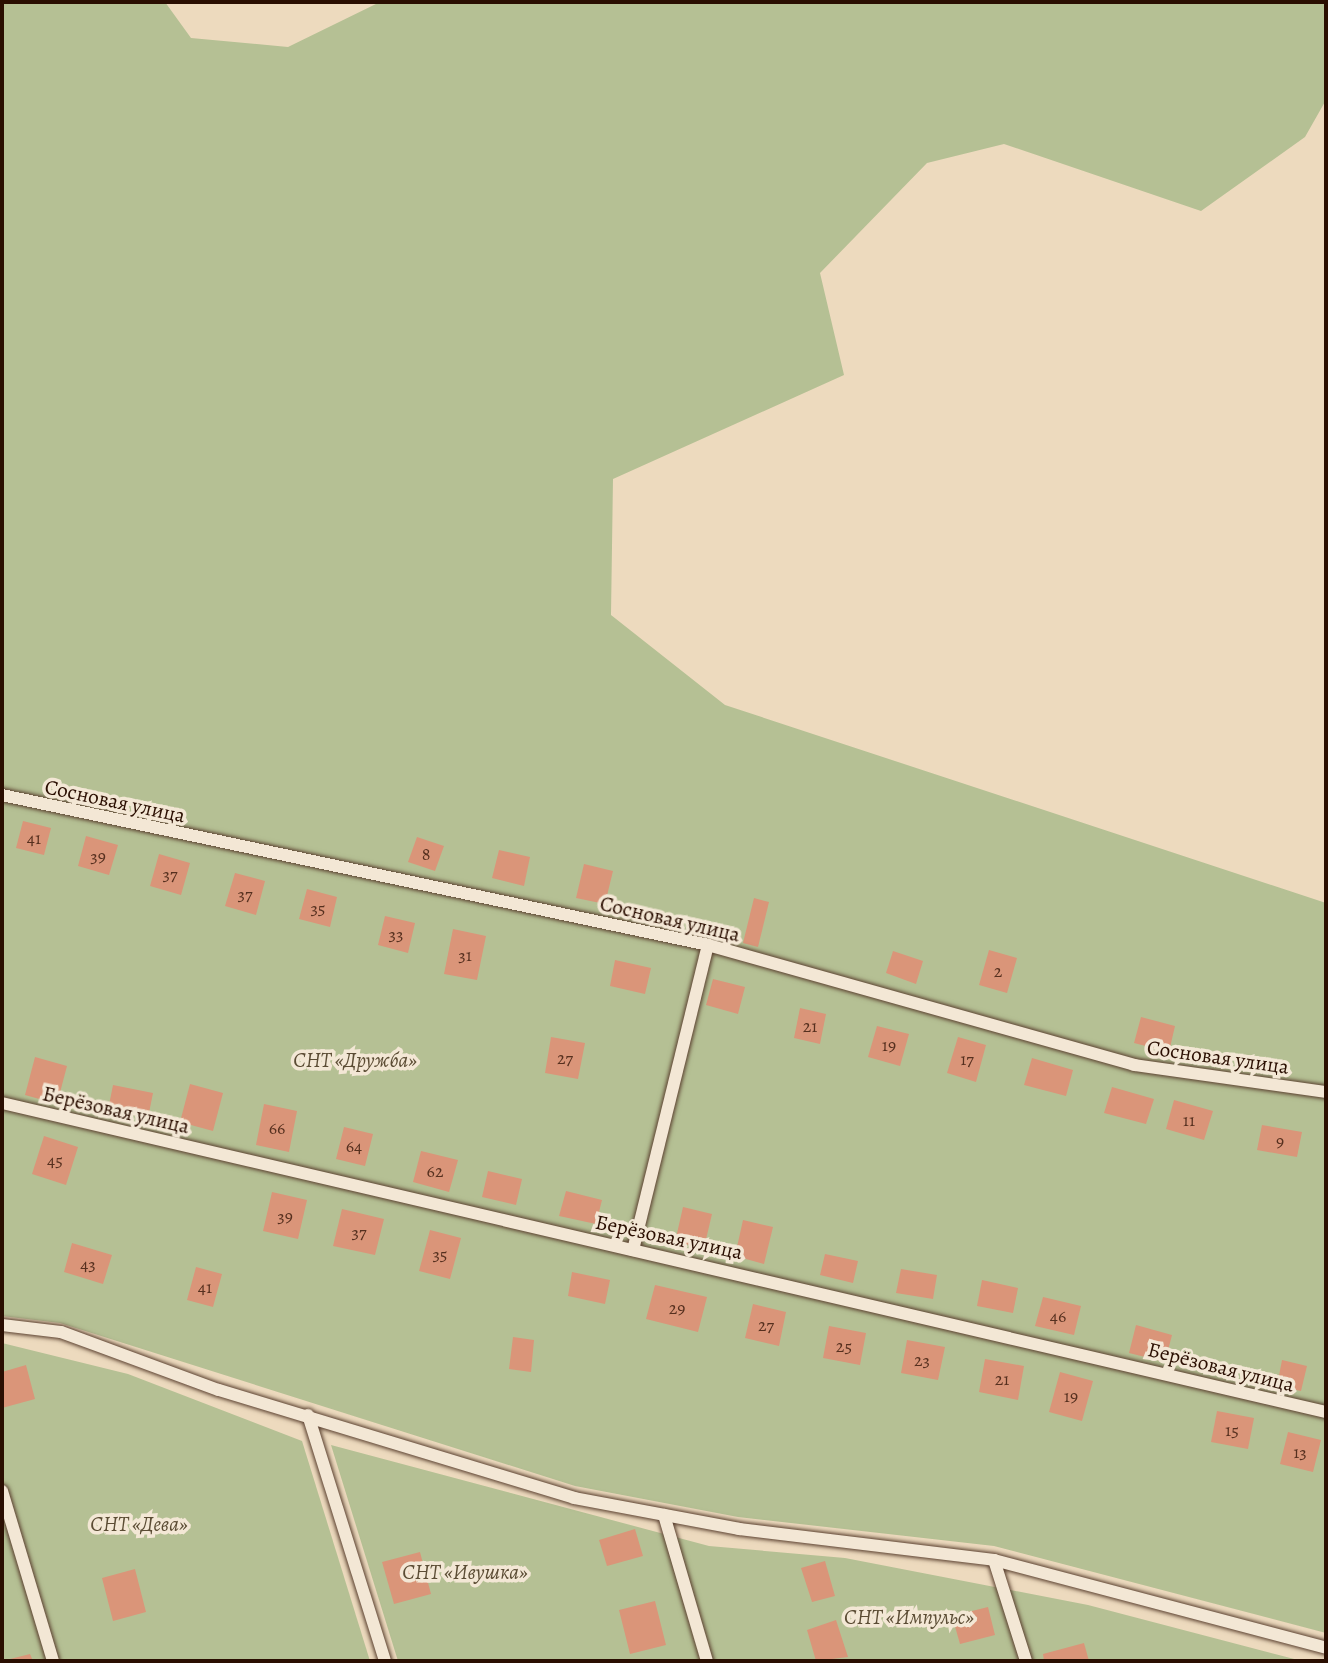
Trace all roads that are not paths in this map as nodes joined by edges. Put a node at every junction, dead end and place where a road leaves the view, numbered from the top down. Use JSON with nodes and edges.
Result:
{"nodes":[{"id":1,"x":2,"y":795,"type":"edge"},
{"id":2,"x":708,"y":945,"type":"junction"},
{"id":3,"x":1326,"y":1092,"type":"edge"},
{"id":4,"x":2,"y":1103,"type":"edge"},
{"id":5,"x":633,"y":1250,"type":"junction"},
{"id":6,"x":2,"y":1325,"type":"edge"},
{"id":7,"x":1326,"y":1412,"type":"edge"},
{"id":8,"x":308,"y":1415,"type":"junction"},
{"id":9,"x":2,"y":1491,"type":"edge"},
{"id":10,"x":664,"y":1515,"type":"junction"},
{"id":11,"x":994,"y":1560,"type":"junction"},
{"id":12,"x":1326,"y":1648,"type":"edge"},
{"id":13,"x":53,"y":1661,"type":"edge"},
{"id":14,"x":385,"y":1661,"type":"edge"},
{"id":15,"x":707,"y":1661,"type":"edge"},
{"id":16,"x":1026,"y":1661,"type":"edge"}],
"edges":[{"from":1,"to":2,"type":"lane","name":"Сосновая улица"},
{"from":2,"to":3,"type":"lane","name":"Сосновая улица"},
{"from":2,"to":5,"type":"lane"},
{"from":4,"to":5,"type":"lane","name":"Берёзовая улица"},
{"from":5,"to":7,"type":"lane","name":"Берёзовая улица"},
{"from":6,"to":8,"type":"lane"},
{"from":8,"to":10,"type":"lane"},
{"from":8,"to":14,"type":"lane"},
{"from":9,"to":13,"type":"lane"},
{"from":10,"to":11,"type":"lane"},
{"from":10,"to":15,"type":"lane"},
{"from":11,"to":12,"type":"lane"},
{"from":11,"to":16,"type":"lane"}]}
